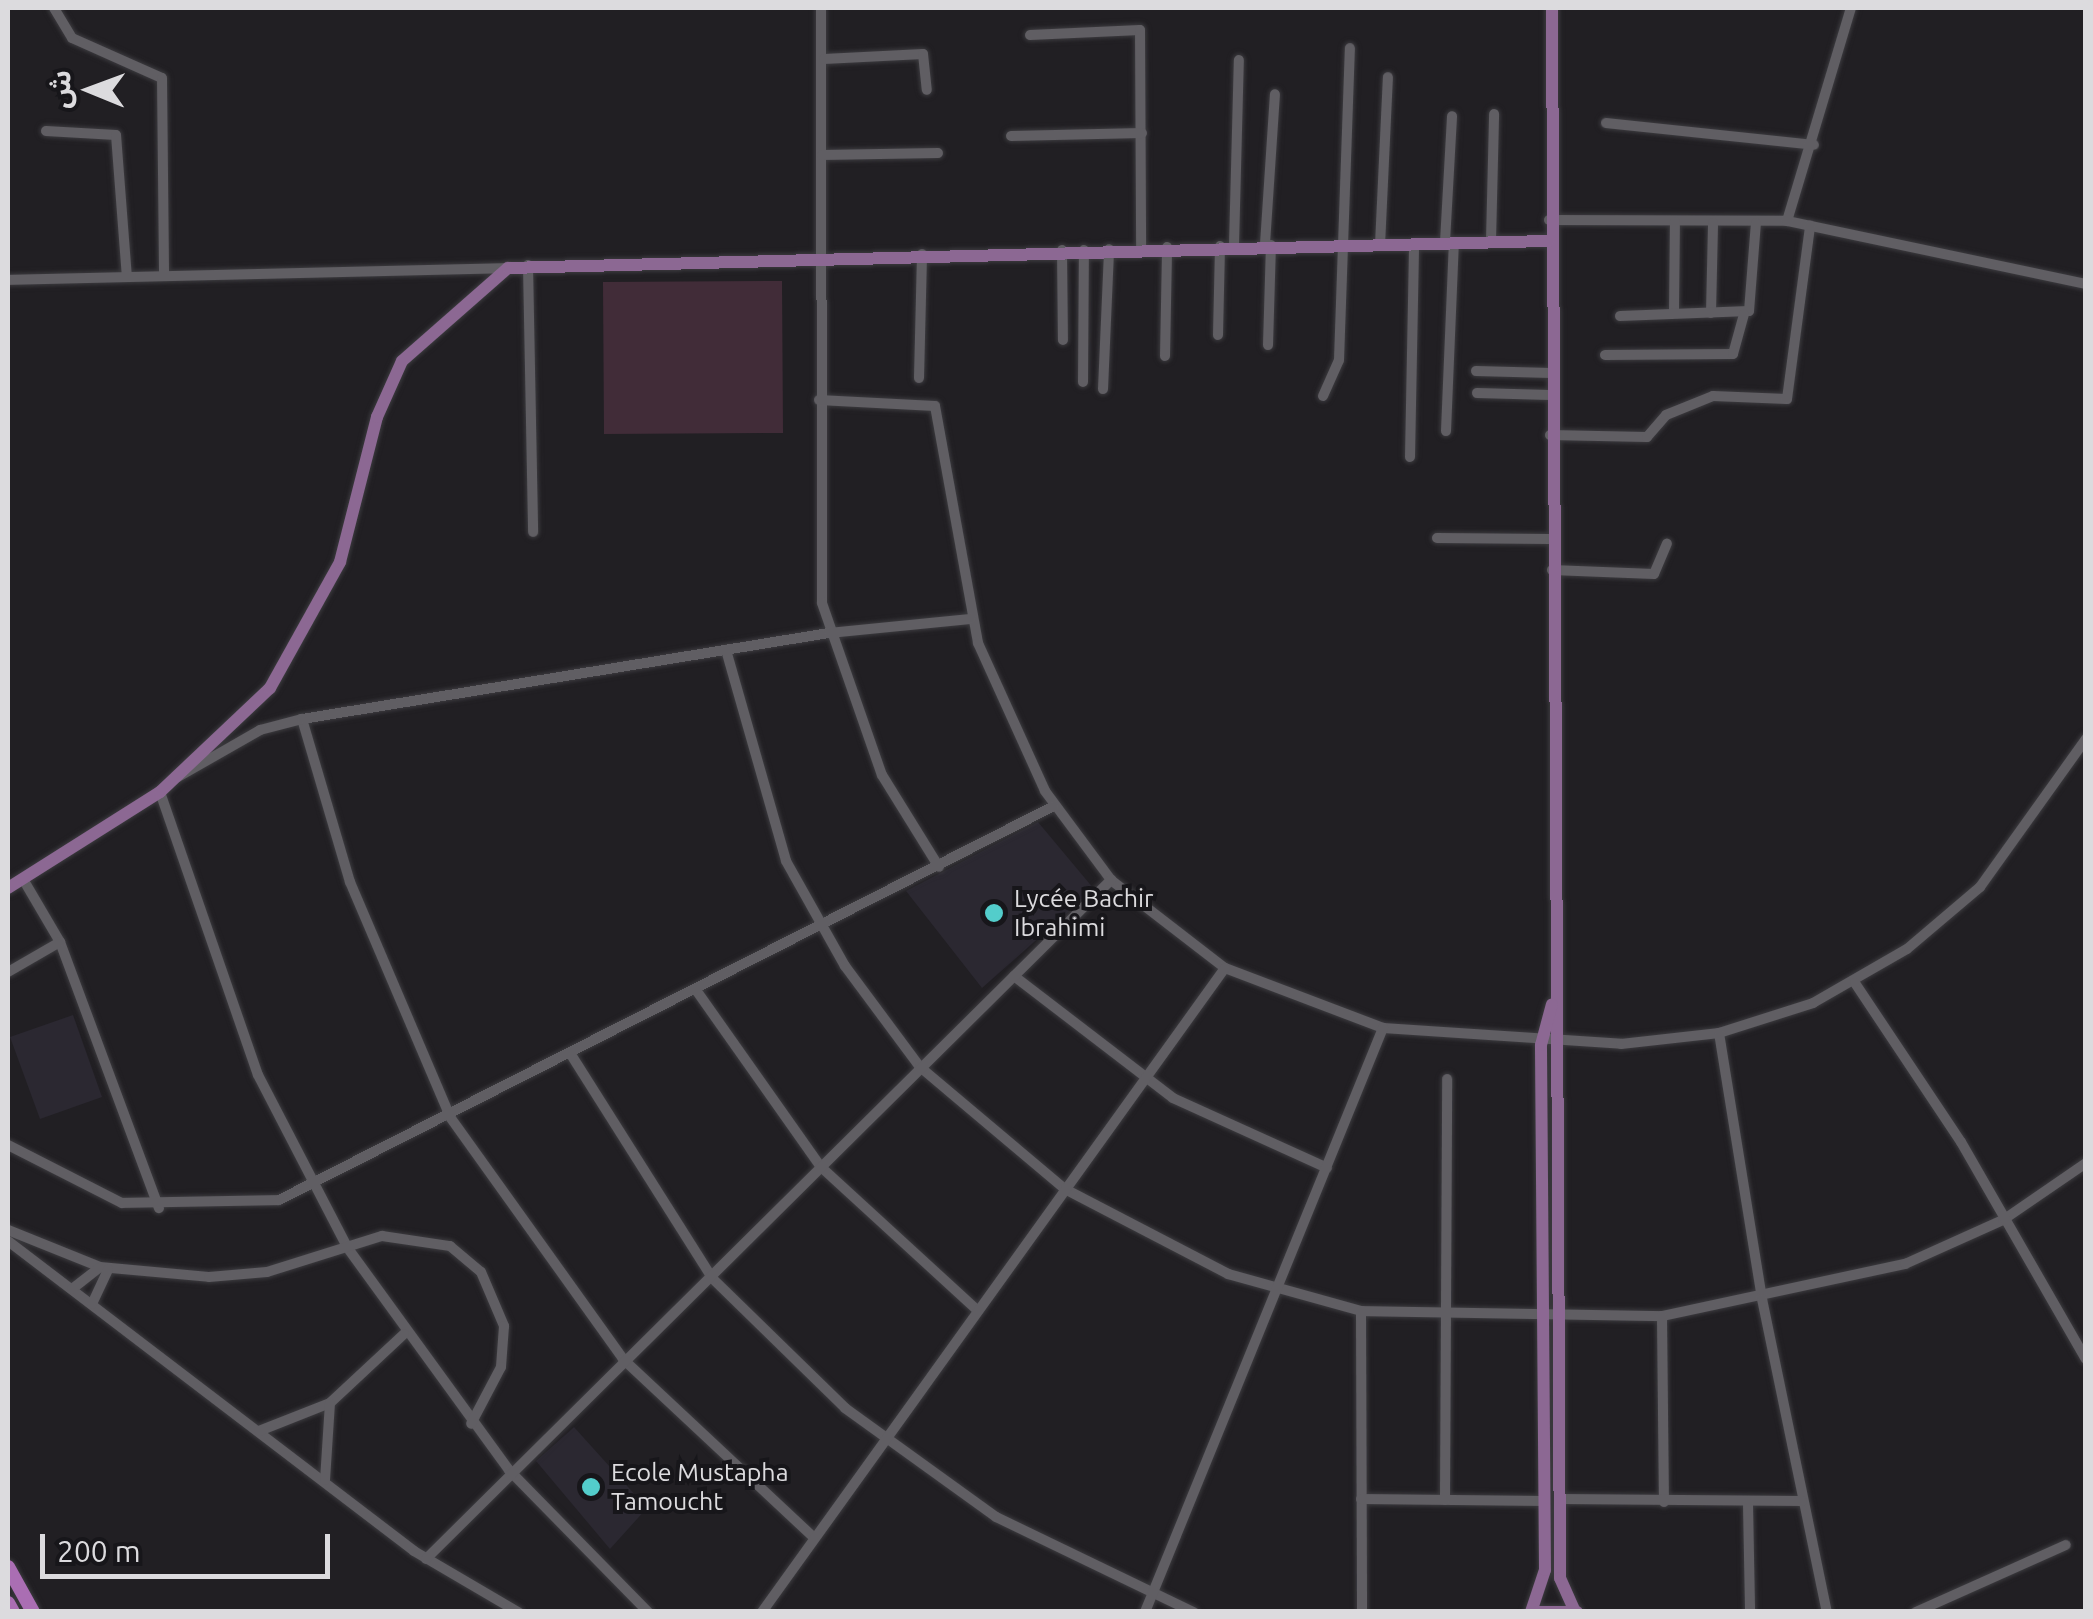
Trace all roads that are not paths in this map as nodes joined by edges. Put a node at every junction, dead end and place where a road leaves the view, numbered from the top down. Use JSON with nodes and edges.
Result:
{"nodes":[{"id":1,"x":54,"y":8,"type":"edge"},
{"id":2,"x":821,"y":8,"type":"edge"},
{"id":3,"x":1552,"y":8,"type":"edge"},
{"id":4,"x":1852,"y":8,"type":"edge"},
{"id":5,"x":1030,"y":35,"type":"dead end"},
{"id":6,"x":1350,"y":48,"type":"dead end"},
{"id":7,"x":824,"y":59,"type":"junction"},
{"id":8,"x":1239,"y":60,"type":"dead end"},
{"id":9,"x":1388,"y":77,"type":"dead end"},
{"id":10,"x":927,"y":90,"type":"dead end"},
{"id":11,"x":1275,"y":94,"type":"dead end"},
{"id":12,"x":1494,"y":114,"type":"dead end"},
{"id":13,"x":1452,"y":116,"type":"dead end"},
{"id":14,"x":1606,"y":123,"type":"dead end"},
{"id":15,"x":46,"y":131,"type":"dead end"},
{"id":16,"x":1142,"y":133,"type":"junction"},
{"id":17,"x":1011,"y":136,"type":"dead end"},
{"id":18,"x":1814,"y":145,"type":"junction"},
{"id":19,"x":938,"y":153,"type":"dead end"},
{"id":20,"x":822,"y":156,"type":"junction"},
{"id":21,"x":1549,"y":220,"type":"junction"},
{"id":22,"x":1787,"y":221,"type":"junction"},
{"id":23,"x":1674,"y":222,"type":"junction"},
{"id":24,"x":1713,"y":223,"type":"junction"},
{"id":25,"x":1756,"y":223,"type":"junction"},
{"id":26,"x":1810,"y":226,"type":"junction"},
{"id":27,"x":1548,"y":241,"type":"junction"},
{"id":28,"x":1449,"y":242,"type":"junction"},
{"id":29,"x":1490,"y":242,"type":"junction"},
{"id":30,"x":1414,"y":243,"type":"junction"},
{"id":31,"x":1268,"y":244,"type":"junction"},
{"id":32,"x":1343,"y":244,"type":"junction"},
{"id":33,"x":1227,"y":245,"type":"junction"},
{"id":34,"x":1166,"y":246,"type":"junction"},
{"id":35,"x":1380,"y":246,"type":"junction"},
{"id":36,"x":1142,"y":247,"type":"junction"},
{"id":37,"x":1109,"y":249,"type":"junction"},
{"id":38,"x":1062,"y":250,"type":"junction"},
{"id":39,"x":1084,"y":250,"type":"junction"},
{"id":40,"x":922,"y":252,"type":"junction"},
{"id":41,"x":816,"y":254,"type":"junction"},
{"id":42,"x":528,"y":265,"type":"junction"},
{"id":43,"x":508,"y":268,"type":"junction"},
{"id":44,"x":164,"y":276,"type":"junction"},
{"id":45,"x":127,"y":277,"type":"junction"},
{"id":46,"x":8,"y":280,"type":"edge"},
{"id":47,"x":2086,"y":284,"type":"edge"},
{"id":48,"x":1674,"y":312,"type":"junction"},
{"id":49,"x":1711,"y":313,"type":"junction"},
{"id":50,"x":1744,"y":314,"type":"junction"},
{"id":51,"x":1620,"y":316,"type":"dead end"},
{"id":52,"x":1218,"y":335,"type":"dead end"},
{"id":53,"x":1063,"y":340,"type":"dead end"},
{"id":54,"x":1268,"y":345,"type":"dead end"},
{"id":55,"x":1605,"y":355,"type":"dead end"},
{"id":56,"x":1165,"y":356,"type":"dead end"},
{"id":57,"x":1476,"y":371,"type":"dead end"},
{"id":58,"x":1551,"y":373,"type":"junction"},
{"id":59,"x":919,"y":378,"type":"dead end"},
{"id":60,"x":1082,"y":382,"type":"dead end"},
{"id":61,"x":1103,"y":389,"type":"dead end"},
{"id":62,"x":1477,"y":393,"type":"dead end"},
{"id":63,"x":1324,"y":396,"type":"dead end"},
{"id":64,"x":1550,"y":396,"type":"junction"},
{"id":65,"x":819,"y":400,"type":"junction"},
{"id":66,"x":1446,"y":432,"type":"dead end"},
{"id":67,"x":1550,"y":435,"type":"junction"},
{"id":68,"x":1410,"y":457,"type":"dead end"},
{"id":69,"x":533,"y":532,"type":"dead end"},
{"id":70,"x":1437,"y":538,"type":"dead end"},
{"id":71,"x":1550,"y":539,"type":"junction"},
{"id":72,"x":1667,"y":544,"type":"dead end"},
{"id":73,"x":1552,"y":570,"type":"junction"},
{"id":74,"x":970,"y":619,"type":"junction"},
{"id":75,"x":829,"y":633,"type":"junction"},
{"id":76,"x":726,"y":650,"type":"junction"},
{"id":77,"x":302,"y":720,"type":"junction"},
{"id":78,"x":2086,"y":739,"type":"edge"},
{"id":79,"x":178,"y":778,"type":"junction"},
{"id":80,"x":160,"y":792,"type":"junction"},
{"id":81,"x":1054,"y":806,"type":"junction"},
{"id":82,"x":939,"y":867,"type":"junction"},
{"id":83,"x":23,"y":879,"type":"junction"},
{"id":84,"x":1111,"y":880,"type":"junction"},
{"id":85,"x":8,"y":888,"type":"edge"},
{"id":86,"x":819,"y":926,"type":"junction"},
{"id":87,"x":60,"y":942,"type":"junction"},
{"id":88,"x":1225,"y":968,"type":"junction"},
{"id":89,"x":8,"y":972,"type":"edge"},
{"id":90,"x":1014,"y":976,"type":"junction"},
{"id":91,"x":1855,"y":983,"type":"junction"},
{"id":92,"x":696,"y":990,"type":"junction"},
{"id":93,"x":1555,"y":992,"type":"junction"},
{"id":94,"x":1383,"y":1028,"type":"junction"},
{"id":95,"x":1720,"y":1034,"type":"junction"},
{"id":96,"x":1541,"y":1045,"type":"junction"},
{"id":97,"x":1558,"y":1045,"type":"junction"},
{"id":98,"x":570,"y":1053,"type":"junction"},
{"id":99,"x":920,"y":1067,"type":"junction"},
{"id":100,"x":1447,"y":1079,"type":"dead end"},
{"id":101,"x":1144,"y":1080,"type":"junction"},
{"id":102,"x":450,"y":1117,"type":"junction"},
{"id":103,"x":8,"y":1145,"type":"edge"},
{"id":104,"x":2086,"y":1164,"type":"edge"},
{"id":105,"x":821,"y":1168,"type":"junction"},
{"id":106,"x":1327,"y":1168,"type":"junction"},
{"id":107,"x":312,"y":1185,"type":"junction"},
{"id":108,"x":1065,"y":1189,"type":"junction"},
{"id":109,"x":159,"y":1208,"type":"junction"},
{"id":110,"x":2003,"y":1220,"type":"junction"},
{"id":111,"x":8,"y":1230,"type":"edge"},
{"id":112,"x":8,"y":1241,"type":"edge"},
{"id":113,"x":347,"y":1247,"type":"junction"},
{"id":114,"x":104,"y":1268,"type":"junction"},
{"id":115,"x":712,"y":1278,"type":"junction"},
{"id":116,"x":72,"y":1289,"type":"junction"},
{"id":117,"x":1278,"y":1292,"type":"junction"},
{"id":118,"x":1762,"y":1299,"type":"junction"},
{"id":119,"x":92,"y":1304,"type":"junction"},
{"id":120,"x":977,"y":1310,"type":"junction"},
{"id":121,"x":1361,"y":1311,"type":"junction"},
{"id":122,"x":1662,"y":1316,"type":"junction"},
{"id":123,"x":1445,"y":1318,"type":"junction"},
{"id":124,"x":1560,"y":1320,"type":"junction"},
{"id":125,"x":1544,"y":1321,"type":"junction"},
{"id":126,"x":404,"y":1334,"type":"junction"},
{"id":127,"x":623,"y":1358,"type":"junction"},
{"id":128,"x":2086,"y":1358,"type":"edge"},
{"id":129,"x":330,"y":1402,"type":"junction"},
{"id":130,"x":471,"y":1424,"type":"junction"},
{"id":131,"x":259,"y":1431,"type":"junction"},
{"id":132,"x":883,"y":1439,"type":"junction"},
{"id":133,"x":509,"y":1470,"type":"junction"},
{"id":134,"x":325,"y":1480,"type":"junction"},
{"id":135,"x":1361,"y":1499,"type":"junction"},
{"id":136,"x":1445,"y":1500,"type":"junction"},
{"id":137,"x":1552,"y":1500,"type":"junction"},
{"id":138,"x":1802,"y":1501,"type":"junction"},
{"id":139,"x":1664,"y":1502,"type":"junction"},
{"id":140,"x":1748,"y":1504,"type":"junction"},
{"id":141,"x":814,"y":1538,"type":"junction"},
{"id":142,"x":2066,"y":1544,"type":"dead end"},
{"id":143,"x":426,"y":1558,"type":"junction"},
{"id":144,"x":8,"y":1567,"type":"edge"},
{"id":145,"x":1150,"y":1597,"type":"junction"},
{"id":146,"x":8,"y":1602,"type":"edge"},
{"id":147,"x":1576,"y":1611,"type":"edge"},
{"id":148,"x":13,"y":1612,"type":"edge"},
{"id":149,"x":33,"y":1612,"type":"edge"},
{"id":150,"x":518,"y":1612,"type":"edge"},
{"id":151,"x":648,"y":1612,"type":"edge"},
{"id":152,"x":762,"y":1612,"type":"edge"},
{"id":153,"x":1145,"y":1612,"type":"edge"},
{"id":154,"x":1193,"y":1612,"type":"edge"},
{"id":155,"x":1362,"y":1612,"type":"edge"},
{"id":156,"x":1533,"y":1612,"type":"edge"},
{"id":157,"x":1750,"y":1612,"type":"edge"},
{"id":158,"x":1827,"y":1612,"type":"edge"},
{"id":159,"x":1916,"y":1612,"type":"edge"}],
"edges":[{"from":1,"to":44,"type":"street"},
{"from":2,"to":7,"type":"street"},
{"from":3,"to":21,"type":"main road"},
{"from":4,"to":18,"type":"street"},
{"from":5,"to":16,"type":"street"},
{"from":6,"to":32,"type":"street"},
{"from":7,"to":10,"type":"street"},
{"from":7,"to":20,"type":"street"},
{"from":8,"to":33,"type":"street"},
{"from":9,"to":35,"type":"street"},
{"from":11,"to":31,"type":"street"},
{"from":12,"to":29,"type":"street"},
{"from":13,"to":28,"type":"street"},
{"from":14,"to":18,"type":"street"},
{"from":15,"to":45,"type":"street"},
{"from":16,"to":17,"type":"street"},
{"from":16,"to":36,"type":"street"},
{"from":18,"to":22,"type":"street"},
{"from":19,"to":20,"type":"street"},
{"from":20,"to":41,"type":"street"},
{"from":21,"to":23,"type":"street"},
{"from":21,"to":27,"type":"main road"},
{"from":22,"to":25,"type":"street"},
{"from":22,"to":26,"type":"street"},
{"from":23,"to":24,"type":"street"},
{"from":23,"to":48,"type":"street"},
{"from":24,"to":25,"type":"street"},
{"from":24,"to":49,"type":"street"},
{"from":25,"to":50,"type":"street"},
{"from":26,"to":47,"type":"street"},
{"from":26,"to":67,"type":"street"},
{"from":27,"to":29,"type":"main road"},
{"from":27,"to":58,"type":"main road"},
{"from":28,"to":29,"type":"main road"},
{"from":28,"to":30,"type":"main road"},
{"from":28,"to":66,"type":"street"},
{"from":30,"to":35,"type":"main road"},
{"from":30,"to":68,"type":"street"},
{"from":31,"to":32,"type":"main road"},
{"from":31,"to":33,"type":"main road"},
{"from":31,"to":54,"type":"street"},
{"from":32,"to":35,"type":"main road"},
{"from":32,"to":63,"type":"street"},
{"from":33,"to":34,"type":"main road"},
{"from":33,"to":52,"type":"street"},
{"from":34,"to":36,"type":"main road"},
{"from":34,"to":56,"type":"street"},
{"from":36,"to":37,"type":"main road"},
{"from":37,"to":39,"type":"main road"},
{"from":37,"to":61,"type":"street"},
{"from":38,"to":39,"type":"main road"},
{"from":38,"to":40,"type":"main road"},
{"from":38,"to":53,"type":"street"},
{"from":39,"to":60,"type":"street"},
{"from":40,"to":41,"type":"main road"},
{"from":40,"to":59,"type":"street"},
{"from":41,"to":42,"type":"main road"},
{"from":41,"to":65,"type":"street"},
{"from":42,"to":43,"type":"main road"},
{"from":42,"to":69,"type":"street"},
{"from":43,"to":44,"type":"street"},
{"from":43,"to":79,"type":"main road"},
{"from":44,"to":45,"type":"street"},
{"from":45,"to":46,"type":"street"},
{"from":48,"to":49,"type":"street"},
{"from":48,"to":51,"type":"street"},
{"from":49,"to":50,"type":"street"},
{"from":50,"to":55,"type":"street"},
{"from":57,"to":58,"type":"street"},
{"from":58,"to":64,"type":"main road"},
{"from":62,"to":64,"type":"street"},
{"from":64,"to":67,"type":"main road"},
{"from":65,"to":74,"type":"street"},
{"from":65,"to":75,"type":"street"},
{"from":67,"to":71,"type":"main road"},
{"from":70,"to":71,"type":"street"},
{"from":71,"to":73,"type":"main road"},
{"from":72,"to":73,"type":"street"},
{"from":73,"to":93,"type":"main road"},
{"from":74,"to":75,"type":"street"},
{"from":74,"to":81,"type":"street"},
{"from":75,"to":76,"type":"street"},
{"from":75,"to":82,"type":"street"},
{"from":76,"to":77,"type":"street"},
{"from":76,"to":86,"type":"street"},
{"from":77,"to":79,"type":"street"},
{"from":77,"to":102,"type":"street"},
{"from":78,"to":91,"type":"street"},
{"from":79,"to":80,"type":"main road"},
{"from":80,"to":83,"type":"main road"},
{"from":80,"to":107,"type":"street"},
{"from":81,"to":82,"type":"street"},
{"from":81,"to":84,"type":"street"},
{"from":82,"to":86,"type":"street"},
{"from":83,"to":85,"type":"main road"},
{"from":83,"to":87,"type":"street"},
{"from":84,"to":88,"type":"street"},
{"from":84,"to":90,"type":"street"},
{"from":86,"to":92,"type":"street"},
{"from":86,"to":99,"type":"street"},
{"from":87,"to":89,"type":"street"},
{"from":87,"to":109,"type":"street"},
{"from":88,"to":94,"type":"street"},
{"from":88,"to":101,"type":"street"},
{"from":90,"to":99,"type":"street"},
{"from":90,"to":101,"type":"street"},
{"from":91,"to":95,"type":"street"},
{"from":91,"to":110,"type":"street"},
{"from":92,"to":98,"type":"street"},
{"from":92,"to":105,"type":"street"},
{"from":93,"to":96,"type":"main road"},
{"from":93,"to":97,"type":"main road"},
{"from":94,"to":96,"type":"street"},
{"from":94,"to":106,"type":"street"},
{"from":95,"to":97,"type":"street"},
{"from":95,"to":118,"type":"street"},
{"from":96,"to":97,"type":"street"},
{"from":96,"to":125,"type":"main road"},
{"from":97,"to":124,"type":"main road"},
{"from":98,"to":102,"type":"street"},
{"from":98,"to":115,"type":"street"},
{"from":99,"to":105,"type":"street"},
{"from":99,"to":108,"type":"street"},
{"from":100,"to":123,"type":"street"},
{"from":101,"to":106,"type":"street"},
{"from":101,"to":108,"type":"street"},
{"from":102,"to":107,"type":"street"},
{"from":102,"to":127,"type":"street"},
{"from":103,"to":109,"type":"street"},
{"from":104,"to":110,"type":"street"},
{"from":105,"to":115,"type":"street"},
{"from":105,"to":120,"type":"street"},
{"from":106,"to":117,"type":"street"},
{"from":107,"to":109,"type":"street"},
{"from":107,"to":113,"type":"street"},
{"from":108,"to":117,"type":"street"},
{"from":108,"to":120,"type":"street"},
{"from":110,"to":118,"type":"street"},
{"from":110,"to":128,"type":"street"},
{"from":111,"to":114,"type":"street"},
{"from":112,"to":116,"type":"street"},
{"from":113,"to":114,"type":"street"},
{"from":113,"to":126,"type":"street"},
{"from":113,"to":130,"type":"street"},
{"from":114,"to":116,"type":"street"},
{"from":114,"to":119,"type":"street"},
{"from":115,"to":127,"type":"street"},
{"from":115,"to":132,"type":"street"},
{"from":116,"to":119,"type":"street"},
{"from":117,"to":121,"type":"street"},
{"from":117,"to":145,"type":"street"},
{"from":118,"to":122,"type":"street"},
{"from":118,"to":138,"type":"street"},
{"from":119,"to":131,"type":"street"},
{"from":120,"to":132,"type":"street"},
{"from":121,"to":123,"type":"street"},
{"from":121,"to":135,"type":"street"},
{"from":122,"to":124,"type":"street"},
{"from":122,"to":139,"type":"street"},
{"from":123,"to":125,"type":"street"},
{"from":123,"to":136,"type":"street"},
{"from":124,"to":125,"type":"street"},
{"from":124,"to":137,"type":"main road"},
{"from":125,"to":137,"type":"main road"},
{"from":126,"to":129,"type":"street"},
{"from":126,"to":130,"type":"street"},
{"from":127,"to":133,"type":"street"},
{"from":127,"to":141,"type":"street"},
{"from":129,"to":131,"type":"street"},
{"from":129,"to":134,"type":"street"},
{"from":130,"to":133,"type":"street"},
{"from":131,"to":134,"type":"street"},
{"from":132,"to":141,"type":"street"},
{"from":132,"to":145,"type":"street"},
{"from":133,"to":143,"type":"street"},
{"from":133,"to":151,"type":"street"},
{"from":134,"to":143,"type":"street"},
{"from":135,"to":136,"type":"street"},
{"from":135,"to":155,"type":"street"},
{"from":136,"to":137,"type":"street"},
{"from":137,"to":139,"type":"street"},
{"from":137,"to":147,"type":"main road"},
{"from":137,"to":156,"type":"main road"},
{"from":138,"to":140,"type":"street"},
{"from":138,"to":158,"type":"street"},
{"from":139,"to":140,"type":"street"},
{"from":140,"to":157,"type":"street"},
{"from":141,"to":152,"type":"street"},
{"from":142,"to":159,"type":"street"},
{"from":143,"to":150,"type":"street"},
{"from":144,"to":149,"type":"highway"},
{"from":145,"to":153,"type":"street"},
{"from":145,"to":154,"type":"street"},
{"from":146,"to":148,"type":"highway"},
{"from":147,"to":156,"type":"main road"}]}
